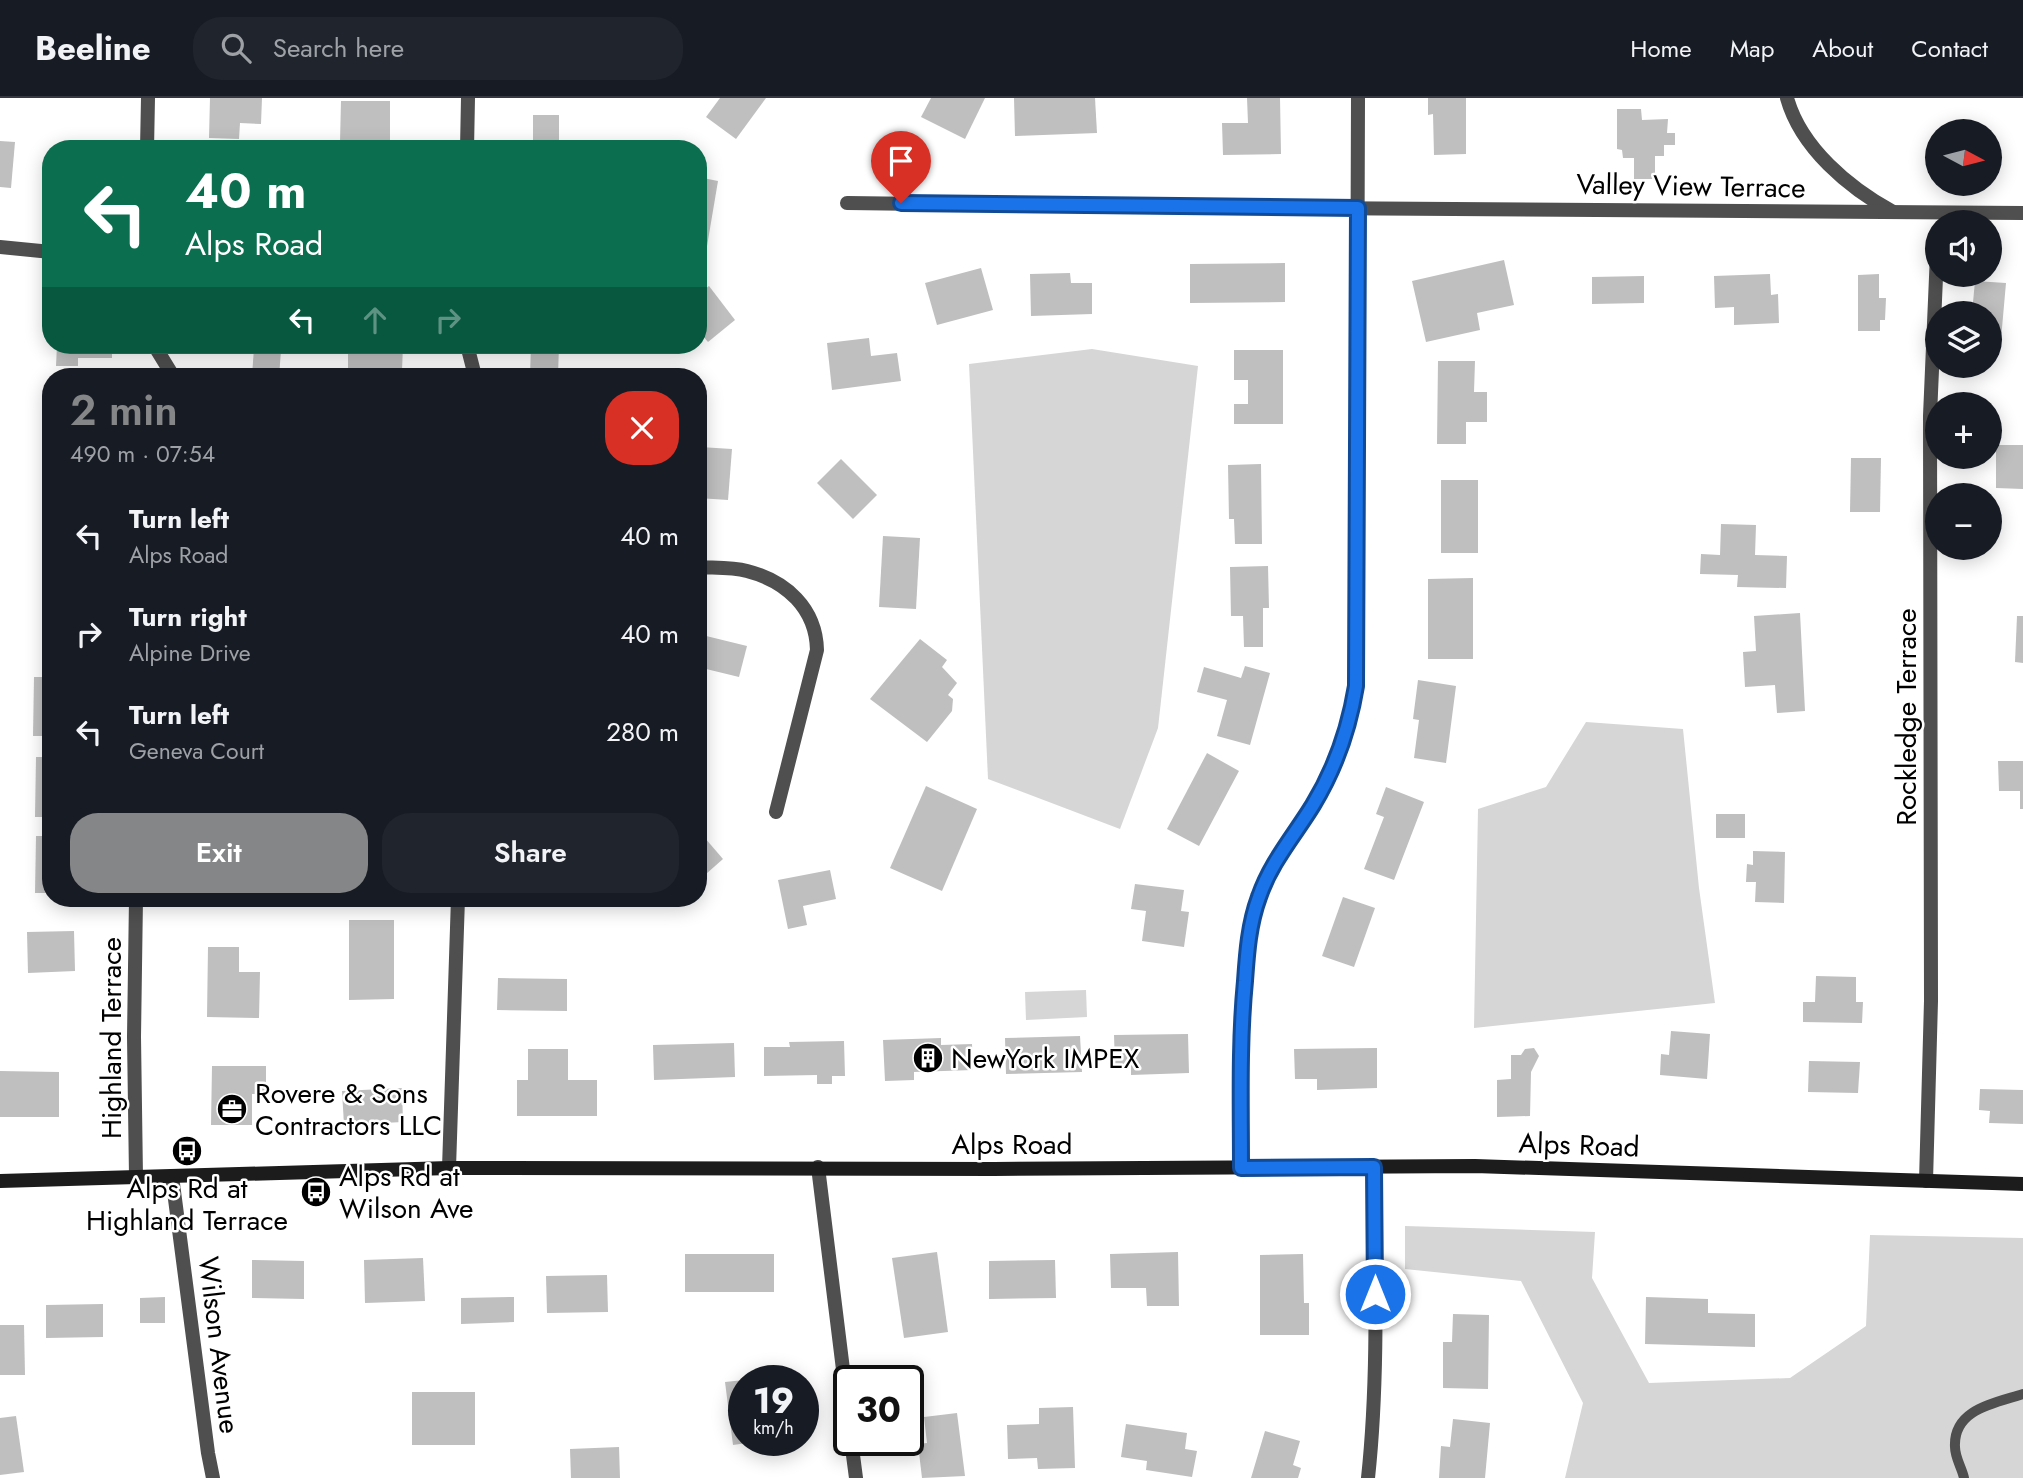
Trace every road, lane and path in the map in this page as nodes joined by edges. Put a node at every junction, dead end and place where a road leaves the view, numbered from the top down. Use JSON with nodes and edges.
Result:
{"nodes":[{"id":1,"x":148,"y":98,"type":"edge"},
{"id":2,"x":468,"y":98,"type":"edge"},
{"id":3,"x":1358,"y":98,"type":"edge"},
{"id":4,"x":1787,"y":98,"type":"edge"},
{"id":5,"x":148,"y":140,"type":"edge"},
{"id":6,"x":467,"y":140,"type":"edge"},
{"id":7,"x":847,"y":203,"type":"dead end"},
{"id":8,"x":1358,"y":208,"type":"junction"},
{"id":9,"x":1895,"y":213,"type":"junction"},
{"id":10,"x":2023,"y":213,"type":"edge"},
{"id":11,"x":2002,"y":214,"type":"edge"},
{"id":12,"x":1925,"y":216,"type":"edge"},
{"id":13,"x":0,"y":247,"type":"edge"},
{"id":14,"x":42,"y":251,"type":"edge"},
{"id":15,"x":1936,"y":287,"type":"edge"},
{"id":16,"x":707,"y":568,"type":"edge"},
{"id":17,"x":776,"y":812,"type":"dead end"},
{"id":18,"x":136,"y":907,"type":"edge"},
{"id":19,"x":458,"y":907,"type":"edge"},
{"id":20,"x":818,"y":1167,"type":"junction"},
{"id":21,"x":1374,"y":1167,"type":"junction"},
{"id":22,"x":449,"y":1168,"type":"junction"},
{"id":23,"x":1241,"y":1168,"type":"junction"},
{"id":24,"x":172,"y":1176,"type":"junction"},
{"id":25,"x":136,"y":1177,"type":"junction"},
{"id":26,"x":0,"y":1181,"type":"edge"},
{"id":27,"x":1926,"y":1181,"type":"junction"},
{"id":28,"x":2023,"y":1184,"type":"edge"},
{"id":29,"x":842,"y":1365,"type":"edge"},
{"id":30,"x":2023,"y":1394,"type":"edge"},
{"id":31,"x":854,"y":1456,"type":"edge"},
{"id":32,"x":213,"y":1478,"type":"edge"},
{"id":33,"x":856,"y":1478,"type":"edge"},
{"id":34,"x":1367,"y":1478,"type":"edge"},
{"id":35,"x":1964,"y":1478,"type":"edge"}],
"edges":[{"from":1,"to":5,"type":"street"},
{"from":2,"to":6,"type":"street"},
{"from":3,"to":8,"type":"street"},
{"from":4,"to":9,"type":"street"},
{"from":7,"to":8,"type":"street","name":"Valley View Terrace"},
{"from":8,"to":9,"type":"street","name":"Valley View Terrace"},
{"from":8,"to":23,"type":"street"},
{"from":9,"to":12,"type":"street","name":"Valley View Terrace"},
{"from":10,"to":11,"type":"street","name":"Valley View Terrace"},
{"from":13,"to":14,"type":"street"},
{"from":15,"to":27,"type":"street","name":"Rockledge Terrace"},
{"from":16,"to":17,"type":"street"},
{"from":18,"to":25,"type":"street","name":"Highland Terrace"},
{"from":19,"to":22,"type":"street"},
{"from":20,"to":22,"type":"main road","name":"Alps Road"},
{"from":20,"to":23,"type":"main road","name":"Alps Road"},
{"from":20,"to":29,"type":"street"},
{"from":21,"to":23,"type":"main road","name":"Alps Road"},
{"from":21,"to":27,"type":"main road","name":"Alps Road"},
{"from":21,"to":34,"type":"street"},
{"from":22,"to":24,"type":"main road","name":"Alps Road"},
{"from":24,"to":25,"type":"main road","name":"Alps Road"},
{"from":24,"to":32,"type":"street","name":"Wilson Avenue"},
{"from":25,"to":26,"type":"main road","name":"Alps Road"},
{"from":27,"to":28,"type":"main road","name":"Alps Road"},
{"from":30,"to":35,"type":"lane"},
{"from":31,"to":33,"type":"street"}]}
